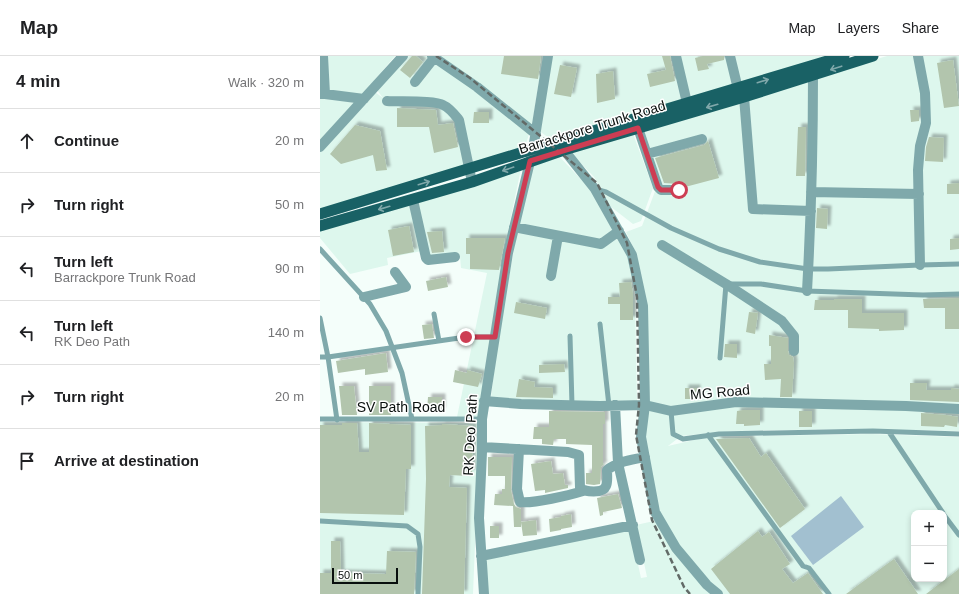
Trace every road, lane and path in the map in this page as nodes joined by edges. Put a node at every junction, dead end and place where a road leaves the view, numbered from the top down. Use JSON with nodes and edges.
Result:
{"nodes":[{"id":1,"x":323,"y":56,"type":"edge"},
{"id":2,"x":403,"y":56,"type":"edge"},
{"id":3,"x":548,"y":56,"type":"edge"},
{"id":4,"x":676,"y":56,"type":"edge"},
{"id":5,"x":730,"y":56,"type":"edge"},
{"id":6,"x":844,"y":56,"type":"edge"},
{"id":7,"x":874,"y":56,"type":"edge"},
{"id":8,"x":918,"y":56,"type":"edge"},
{"id":9,"x":433,"y":57,"type":"edge"},
{"id":10,"x":830,"y":58,"type":"edge"},
{"id":11,"x":813,"y":75,"type":"junction"},
{"id":12,"x":415,"y":82,"type":"dead end"},
{"id":13,"x":741,"y":93,"type":"junction"},
{"id":14,"x":323,"y":94,"type":"edge"},
{"id":15,"x":364,"y":99,"type":"junction"},
{"id":16,"x":387,"y":101,"type":"dead end"},
{"id":17,"x":687,"y":103,"type":"junction"},
{"id":18,"x":638,"y":128,"type":"junction"},
{"id":19,"x":536,"y":134,"type":"junction"},
{"id":20,"x":702,"y":139,"type":"dead end"},
{"id":21,"x":320,"y":147,"type":"edge"},
{"id":22,"x":533,"y":148,"type":"junction"},
{"id":23,"x":564,"y":150,"type":"junction"},
{"id":24,"x":647,"y":154,"type":"junction"},
{"id":25,"x":530,"y":161,"type":"junction"},
{"id":26,"x":469,"y":169,"type":"junction"},
{"id":27,"x":472,"y":182,"type":"junction"},
{"id":28,"x":595,"y":189,"type":"junction"},
{"id":29,"x":679,"y":190,"type":"dead end"},
{"id":30,"x":811,"y":192,"type":"junction"},
{"id":31,"x":919,"y":194,"type":"junction"},
{"id":32,"x":413,"y":200,"type":"junction"},
{"id":33,"x":811,"y":211,"type":"junction"},
{"id":34,"x":320,"y":214,"type":"edge"},
{"id":35,"x":320,"y":226,"type":"edge"},
{"id":36,"x":514,"y":228,"type":"junction"},
{"id":37,"x":619,"y":231,"type":"junction"},
{"id":38,"x":558,"y":236,"type":"junction"},
{"id":39,"x":662,"y":245,"type":"dead end"},
{"id":40,"x":320,"y":249,"type":"edge"},
{"id":41,"x":454,"y":257,"type":"dead end"},
{"id":42,"x":959,"y":264,"type":"edge"},
{"id":43,"x":920,"y":265,"type":"junction"},
{"id":44,"x":808,"y":269,"type":"junction"},
{"id":45,"x":394,"y":272,"type":"dead end"},
{"id":46,"x":551,"y":276,"type":"dead end"},
{"id":47,"x":726,"y":284,"type":"junction"},
{"id":48,"x":807,"y":291,"type":"junction"},
{"id":49,"x":959,"y":294,"type":"edge"},
{"id":50,"x":364,"y":297,"type":"junction"},
{"id":51,"x":434,"y":314,"type":"dead end"},
{"id":52,"x":320,"y":318,"type":"edge"},
{"id":53,"x":600,"y":324,"type":"dead end"},
{"id":54,"x":570,"y":336,"type":"dead end"},
{"id":55,"x":495,"y":337,"type":"junction"},
{"id":56,"x":439,"y":341,"type":"junction"},
{"id":57,"x":392,"y":348,"type":"junction"},
{"id":58,"x":794,"y":351,"type":"dead end"},
{"id":59,"x":320,"y":357,"type":"edge"},
{"id":60,"x":328,"y":357,"type":"junction"},
{"id":61,"x":720,"y":358,"type":"dead end"},
{"id":62,"x":484,"y":401,"type":"junction"},
{"id":63,"x":572,"y":405,"type":"junction"},
{"id":64,"x":645,"y":405,"type":"junction"},
{"id":65,"x":612,"y":406,"type":"junction"},
{"id":66,"x":959,"y":409,"type":"edge"},
{"id":67,"x":671,"y":411,"type":"junction"},
{"id":68,"x":320,"y":419,"type":"edge"},
{"id":69,"x":412,"y":419,"type":"junction"},
{"id":70,"x":482,"y":419,"type":"junction"},
{"id":71,"x":337,"y":420,"type":"junction"},
{"id":72,"x":889,"y":432,"type":"junction"},
{"id":73,"x":959,"y":434,"type":"edge"},
{"id":74,"x":708,"y":436,"type":"junction"},
{"id":75,"x":482,"y":447,"type":"junction"},
{"id":76,"x":518,"y":449,"type":"junction"},
{"id":77,"x":645,"y":457,"type":"junction"},
{"id":78,"x":618,"y":463,"type":"junction"},
{"id":79,"x":583,"y":491,"type":"junction"},
{"id":80,"x":940,"y":510,"type":"edge"},
{"id":81,"x":947,"y":520,"type":"edge"},
{"id":82,"x":320,"y":521,"type":"edge"},
{"id":83,"x":633,"y":525,"type":"junction"},
{"id":84,"x":959,"y":536,"type":"edge"},
{"id":85,"x":481,"y":556,"type":"junction"},
{"id":86,"x":640,"y":560,"type":"dead end"},
{"id":87,"x":418,"y":594,"type":"edge"},
{"id":88,"x":484,"y":594,"type":"edge"},
{"id":89,"x":718,"y":594,"type":"edge"},
{"id":90,"x":829,"y":594,"type":"edge"}],
"edges":[{"from":1,"to":14,"type":"street"},
{"from":2,"to":15,"type":"street"},
{"from":3,"to":19,"type":"street","name":"RK Deo Path"},
{"from":4,"to":17,"type":"street"},
{"from":5,"to":13,"type":"street"},
{"from":6,"to":10,"type":"main road","name":"Barrackpore Trunk Road"},
{"from":7,"to":11,"type":"main road","name":"Barrackpore Trunk Road","one_way":true},
{"from":8,"to":31,"type":"street"},
{"from":9,"to":12,"type":"street"},
{"from":9,"to":19,"type":"street"},
{"from":13,"to":10,"type":"main road","name":"Barrackpore Trunk Road","one_way":true},
{"from":11,"to":13,"type":"main road","name":"Barrackpore Trunk Road"},
{"from":11,"to":30,"type":"street"},
{"from":13,"to":17,"type":"main road","name":"Barrackpore Trunk Road"},
{"from":13,"to":18,"type":"main road","name":"Barrackpore Trunk Road","one_way":true},
{"from":13,"to":33,"type":"street"},
{"from":14,"to":15,"type":"street"},
{"from":15,"to":21,"type":"street"},
{"from":16,"to":26,"type":"street"},
{"from":17,"to":22,"type":"main road","name":"Barrackpore Trunk Road"},
{"from":18,"to":23,"type":"main road","name":"Barrackpore Trunk Road"},
{"from":18,"to":24,"type":"street"},
{"from":19,"to":22,"type":"street","name":"RK Deo Path"},
{"from":20,"to":24,"type":"street"},
{"from":22,"to":25,"type":"street","name":"RK Deo Path"},
{"from":22,"to":26,"type":"main road","name":"Barrackpore Trunk Road"},
{"from":23,"to":25,"type":"main road","name":"Barrackpore Trunk Road"},
{"from":23,"to":28,"type":"street"},
{"from":24,"to":29,"type":"street"},
{"from":25,"to":27,"type":"main road","name":"Barrackpore Trunk Road","one_way":true},
{"from":25,"to":36,"type":"street","name":"RK Deo Path"},
{"from":26,"to":27,"type":"street"},
{"from":34,"to":26,"type":"main road","name":"Barrackpore Trunk Road","one_way":true},
{"from":27,"to":32,"type":"main road","name":"Barrackpore Trunk Road"},
{"from":28,"to":37,"type":"street"},
{"from":28,"to":44,"type":"lane"},
{"from":30,"to":31,"type":"street"},
{"from":30,"to":33,"type":"street"},
{"from":31,"to":43,"type":"street"},
{"from":32,"to":35,"type":"main road","name":"Barrackpore Trunk Road","one_way":true},
{"from":32,"to":41,"type":"street"},
{"from":33,"to":44,"type":"street"},
{"from":36,"to":38,"type":"street"},
{"from":36,"to":55,"type":"street","name":"RK Deo Path"},
{"from":37,"to":38,"type":"street"},
{"from":37,"to":64,"type":"street"},
{"from":38,"to":46,"type":"street"},
{"from":39,"to":47,"type":"street"},
{"from":40,"to":50,"type":"lane"},
{"from":42,"to":43,"type":"lane"},
{"from":43,"to":44,"type":"lane"},
{"from":44,"to":48,"type":"street"},
{"from":45,"to":50,"type":"street"},
{"from":47,"to":48,"type":"lane"},
{"from":47,"to":58,"type":"street"},
{"from":47,"to":61,"type":"lane"},
{"from":48,"to":49,"type":"lane"},
{"from":50,"to":57,"type":"lane"},
{"from":51,"to":56,"type":"lane"},
{"from":52,"to":60,"type":"lane"},
{"from":53,"to":65,"type":"lane"},
{"from":54,"to":63,"type":"lane"},
{"from":55,"to":56,"type":"lane"},
{"from":55,"to":62,"type":"street","name":"RK Deo Path"},
{"from":56,"to":57,"type":"lane"},
{"from":57,"to":60,"type":"lane"},
{"from":57,"to":69,"type":"lane"},
{"from":59,"to":60,"type":"lane"},
{"from":60,"to":71,"type":"lane"},
{"from":62,"to":63,"type":"street","name":"MG Road"},
{"from":62,"to":70,"type":"street","name":"RK Deo Path"},
{"from":63,"to":65,"type":"street","name":"MG Road"},
{"from":64,"to":65,"type":"street","name":"MG Road"},
{"from":64,"to":67,"type":"street","name":"MG Road"},
{"from":64,"to":77,"type":"street"},
{"from":65,"to":78,"type":"street"},
{"from":66,"to":67,"type":"street","name":"MG Road"},
{"from":67,"to":74,"type":"lane"},
{"from":68,"to":71,"type":"lane","name":"SV Path Road"},
{"from":69,"to":70,"type":"lane","name":"SV Path Road"},
{"from":69,"to":71,"type":"lane","name":"SV Path Road"},
{"from":70,"to":75,"type":"street","name":"RK Deo Path"},
{"from":72,"to":73,"type":"lane"},
{"from":72,"to":74,"type":"lane"},
{"from":72,"to":80,"type":"lane"},
{"from":74,"to":90,"type":"lane"},
{"from":75,"to":76,"type":"street"},
{"from":75,"to":85,"type":"street","name":"RK Deo Path"},
{"from":76,"to":79,"type":"street"},
{"from":76,"to":79,"type":"street"},
{"from":77,"to":78,"type":"street"},
{"from":77,"to":89,"type":"street"},
{"from":78,"to":79,"type":"street"},
{"from":78,"to":83,"type":"street"},
{"from":81,"to":84,"type":"lane"},
{"from":82,"to":87,"type":"lane"},
{"from":83,"to":85,"type":"street"},
{"from":83,"to":86,"type":"street"},
{"from":85,"to":88,"type":"street","name":"RK Deo Path"}]}
